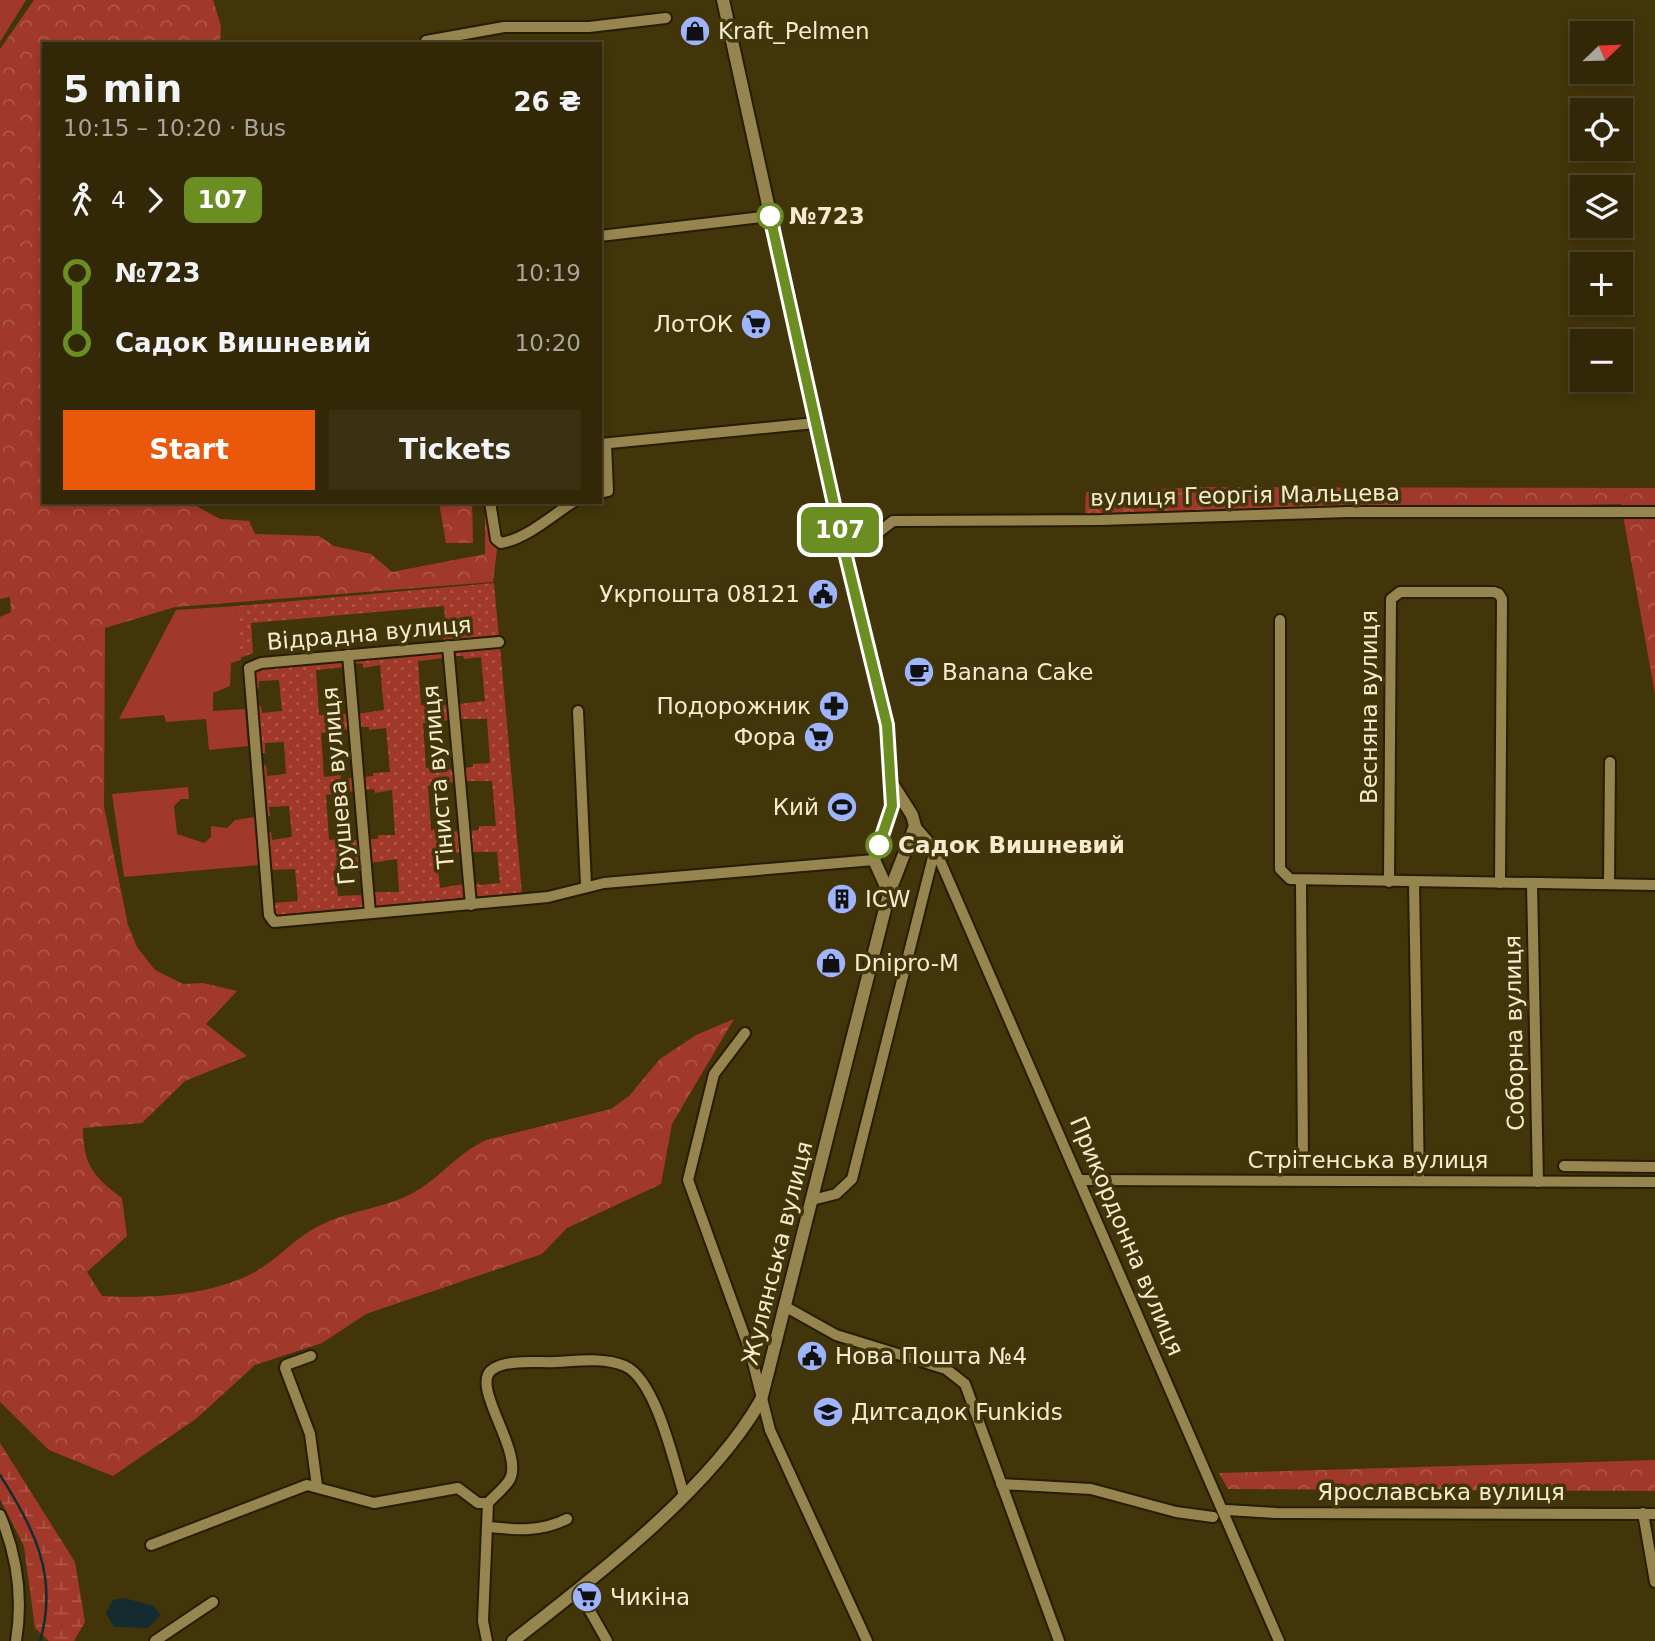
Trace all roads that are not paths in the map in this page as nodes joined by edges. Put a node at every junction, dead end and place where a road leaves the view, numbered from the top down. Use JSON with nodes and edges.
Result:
{"nodes":[{"id":1,"x":723,"y":0,"type":"edge"},
{"id":2,"x":666,"y":18,"type":"dead end"},
{"id":3,"x":426,"y":41,"type":"dead end"},
{"id":4,"x":770,"y":216,"type":"junction"},
{"id":5,"x":602,"y":236,"type":"edge"},
{"id":6,"x":815,"y":423,"type":"junction"},
{"id":7,"x":603,"y":444,"type":"edge"},
{"id":8,"x":602,"y":492,"type":"edge"},
{"id":9,"x":490,"y":504,"type":"edge"},
{"id":10,"x":570,"y":504,"type":"edge"},
{"id":11,"x":1655,"y":512,"type":"edge"},
{"id":12,"x":841,"y":536,"type":"junction"},
{"id":13,"x":1280,"y":620,"type":"dead end"},
{"id":14,"x":499,"y":642,"type":"dead end"},
{"id":15,"x":448,"y":646,"type":"junction"},
{"id":16,"x":348,"y":655,"type":"junction"},
{"id":17,"x":579,"y":711,"type":"dead end"},
{"id":18,"x":1610,"y":762,"type":"dead end"},
{"id":19,"x":891,"y":782,"type":"junction"},
{"id":20,"x":909,"y":810,"type":"junction"},
{"id":21,"x":891,"y":814,"type":"junction"},
{"id":22,"x":915,"y":826,"type":"junction"},
{"id":23,"x":935,"y":849,"type":"junction"},
{"id":24,"x":875,"y":864,"type":"junction"},
{"id":25,"x":897,"y":867,"type":"junction"},
{"id":26,"x":1301,"y":882,"type":"junction"},
{"id":27,"x":1389,"y":882,"type":"junction"},
{"id":28,"x":1415,"y":882,"type":"junction"},
{"id":29,"x":1500,"y":883,"type":"junction"},
{"id":30,"x":1532,"y":884,"type":"junction"},
{"id":31,"x":1609,"y":884,"type":"junction"},
{"id":32,"x":586,"y":885,"type":"junction"},
{"id":33,"x":1655,"y":885,"type":"edge"},
{"id":34,"x":889,"y":893,"type":"junction"},
{"id":35,"x":471,"y":905,"type":"junction"},
{"id":36,"x":370,"y":913,"type":"junction"},
{"id":37,"x":745,"y":1033,"type":"dead end"},
{"id":38,"x":1303,"y":1164,"type":"dead end"},
{"id":39,"x":1564,"y":1166,"type":"dead end"},
{"id":40,"x":1655,"y":1167,"type":"edge"},
{"id":41,"x":1081,"y":1180,"type":"junction"},
{"id":42,"x":1419,"y":1181,"type":"junction"},
{"id":43,"x":1538,"y":1182,"type":"junction"},
{"id":44,"x":1655,"y":1182,"type":"edge"},
{"id":45,"x":812,"y":1200,"type":"junction"},
{"id":46,"x":786,"y":1307,"type":"junction"},
{"id":47,"x":311,"y":1356,"type":"dead end"},
{"id":48,"x":761,"y":1400,"type":"junction"},
{"id":49,"x":1001,"y":1484,"type":"junction"},
{"id":50,"x":317,"y":1486,"type":"junction"},
{"id":51,"x":684,"y":1495,"type":"junction"},
{"id":52,"x":488,"y":1503,"type":"junction"},
{"id":53,"x":1227,"y":1510,"type":"dead end"},
{"id":54,"x":0,"y":1514,"type":"edge"},
{"id":55,"x":1649,"y":1514,"type":"edge"},
{"id":56,"x":1213,"y":1517,"type":"dead end"},
{"id":57,"x":567,"y":1519,"type":"dead end"},
{"id":58,"x":488,"y":1527,"type":"junction"},
{"id":59,"x":151,"y":1545,"type":"dead end"},
{"id":60,"x":1655,"y":1582,"type":"edge"},
{"id":61,"x":578,"y":1590,"type":"junction"},
{"id":62,"x":213,"y":1602,"type":"dead end"},
{"id":63,"x":16,"y":1641,"type":"edge"},
{"id":64,"x":155,"y":1641,"type":"edge"},
{"id":65,"x":487,"y":1641,"type":"edge"},
{"id":66,"x":513,"y":1641,"type":"edge"},
{"id":67,"x":607,"y":1641,"type":"edge"},
{"id":68,"x":867,"y":1641,"type":"edge"},
{"id":69,"x":1059,"y":1641,"type":"edge"},
{"id":70,"x":1279,"y":1641,"type":"edge"}],
"edges":[{"from":1,"to":4,"type":"street"},
{"from":2,"to":3,"type":"street"},
{"from":4,"to":5,"type":"street"},
{"from":4,"to":6,"type":"street"},
{"from":6,"to":7,"type":"street"},
{"from":6,"to":12,"type":"street"},
{"from":7,"to":8,"type":"street"},
{"from":9,"to":10,"type":"street"},
{"from":11,"to":12,"type":"street","name":"вулиця Георгія Мальцева"},
{"from":12,"to":19,"type":"street"},
{"from":13,"to":26,"type":"street"},
{"from":14,"to":15,"type":"street","name":"Відрадна вулиця"},
{"from":15,"to":16,"type":"street","name":"Відрадна вулиця"},
{"from":15,"to":35,"type":"street","name":"Тіниста вулиця"},
{"from":16,"to":36,"type":"street","name":"Грушева вулиця"},
{"from":16,"to":36,"type":"street","name":"Відрадна вулиця"},
{"from":17,"to":32,"type":"street"},
{"from":18,"to":31,"type":"street"},
{"from":19,"to":20,"type":"street"},
{"from":19,"to":21,"type":"street"},
{"from":20,"to":21,"type":"street"},
{"from":20,"to":22,"type":"street"},
{"from":21,"to":24,"type":"street"},
{"from":22,"to":23,"type":"street","name":"Прикордонна вулиця"},
{"from":22,"to":25,"type":"street","name":"Жулянська вулиця"},
{"from":23,"to":41,"type":"street","name":"Прикордонна вулиця"},
{"from":23,"to":45,"type":"street"},
{"from":24,"to":25,"type":"street"},
{"from":24,"to":32,"type":"street"},
{"from":24,"to":34,"type":"street"},
{"from":25,"to":34,"type":"street","name":"Жулянська вулиця"},
{"from":26,"to":27,"type":"street"},
{"from":26,"to":38,"type":"street"},
{"from":27,"to":28,"type":"street"},
{"from":27,"to":29,"type":"street","name":"Весняна вулиця"},
{"from":28,"to":29,"type":"street"},
{"from":28,"to":42,"type":"street"},
{"from":29,"to":30,"type":"street"},
{"from":30,"to":31,"type":"street"},
{"from":30,"to":43,"type":"street","name":"Соборна вулиця"},
{"from":31,"to":33,"type":"street"},
{"from":32,"to":35,"type":"street"},
{"from":34,"to":45,"type":"street","name":"Жулянська вулиця"},
{"from":35,"to":36,"type":"street"},
{"from":37,"to":48,"type":"street"},
{"from":39,"to":40,"type":"street"},
{"from":41,"to":42,"type":"street","name":"Стрітенська вулиця"},
{"from":41,"to":70,"type":"street","name":"Прикордонна вулиця"},
{"from":42,"to":43,"type":"street","name":"Стрітенська вулиця"},
{"from":43,"to":44,"type":"street","name":"Стрітенська вулиця"},
{"from":45,"to":46,"type":"street","name":"Жулянська вулиця"},
{"from":46,"to":48,"type":"street","name":"Жулянська вулиця"},
{"from":46,"to":49,"type":"street"},
{"from":47,"to":50,"type":"street"},
{"from":48,"to":51,"type":"street","name":"Жулянська вулиця"},
{"from":48,"to":68,"type":"street"},
{"from":49,"to":56,"type":"street"},
{"from":49,"to":69,"type":"street"},
{"from":50,"to":52,"type":"street"},
{"from":50,"to":59,"type":"street"},
{"from":51,"to":52,"type":"street"},
{"from":51,"to":61,"type":"street","name":"Жулянська вулиця"},
{"from":52,"to":58,"type":"street"},
{"from":53,"to":55,"type":"street","name":"Ярославська вулиця"},
{"from":54,"to":63,"type":"street"},
{"from":55,"to":60,"type":"street"},
{"from":57,"to":58,"type":"street"},
{"from":58,"to":65,"type":"street"},
{"from":61,"to":66,"type":"street","name":"Жулянська вулиця"},
{"from":61,"to":67,"type":"street"},
{"from":62,"to":64,"type":"street"}]}
